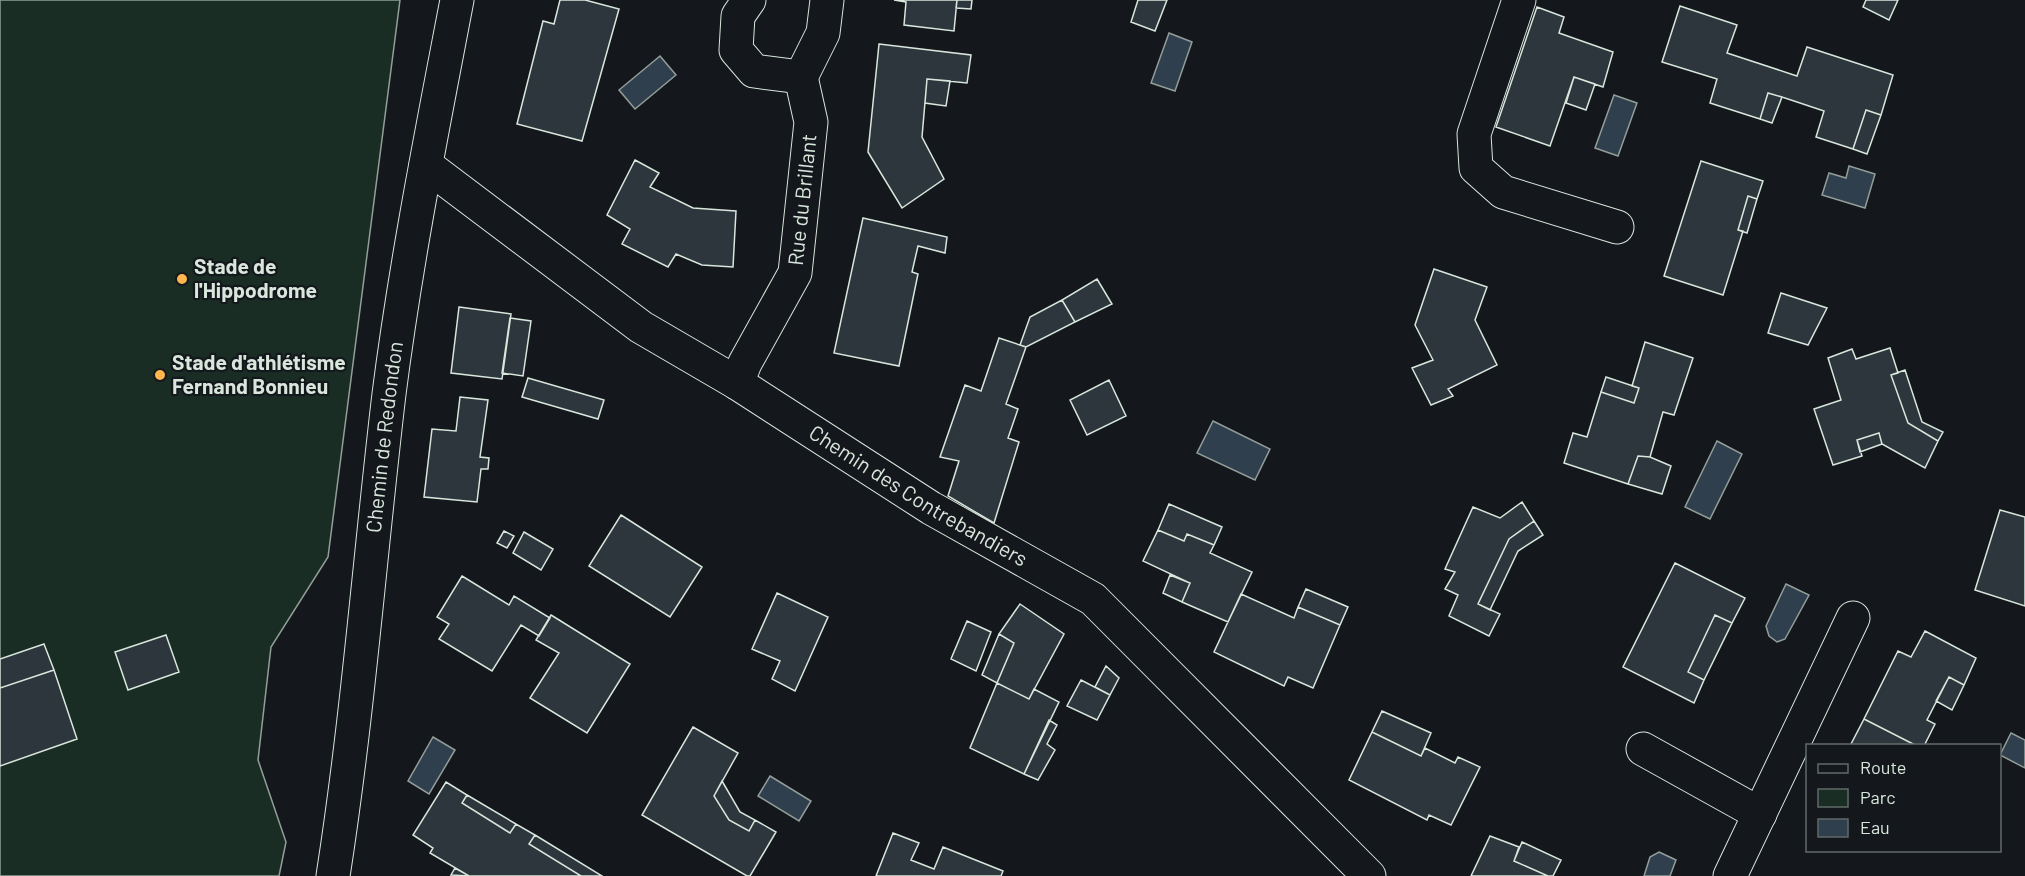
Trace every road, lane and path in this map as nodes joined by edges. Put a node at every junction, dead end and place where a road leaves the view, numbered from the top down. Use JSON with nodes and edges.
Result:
{"nodes":[{"id":1,"x":457,"y":0,"type":"edge"},
{"id":2,"x":749,"y":0,"type":"edge"},
{"id":3,"x":827,"y":0,"type":"edge"},
{"id":4,"x":1519,"y":0,"type":"edge"},
{"id":5,"x":801,"y":77,"type":"junction"},
{"id":6,"x":426,"y":165,"type":"junction"},
{"id":7,"x":1617,"y":227,"type":"dead end"},
{"id":8,"x":737,"y":383,"type":"junction"},
{"id":9,"x":1853,"y":618,"type":"dead end"},
{"id":10,"x":1643,"y":749,"type":"dead end"},
{"id":11,"x":1760,"y":814,"type":"junction"},
{"id":12,"x":333,"y":876,"type":"edge"},
{"id":13,"x":1369,"y":876,"type":"edge"},
{"id":14,"x":1730,"y":876,"type":"edge"}],
"edges":[{"from":1,"to":6,"type":"street","name":"Chemin de Redondon"},
{"from":2,"to":5,"type":"street"},
{"from":3,"to":5,"type":"street"},
{"from":4,"to":7,"type":"street"},
{"from":5,"to":8,"type":"street","name":"Rue du Brillant"},
{"from":6,"to":8,"type":"street","name":"Chemin des Contrebandiers"},
{"from":6,"to":12,"type":"street","name":"Chemin de Redondon"},
{"from":8,"to":13,"type":"street","name":"Chemin des Contrebandiers"},
{"from":9,"to":11,"type":"street"},
{"from":10,"to":11,"type":"street"},
{"from":11,"to":14,"type":"street"}]}
